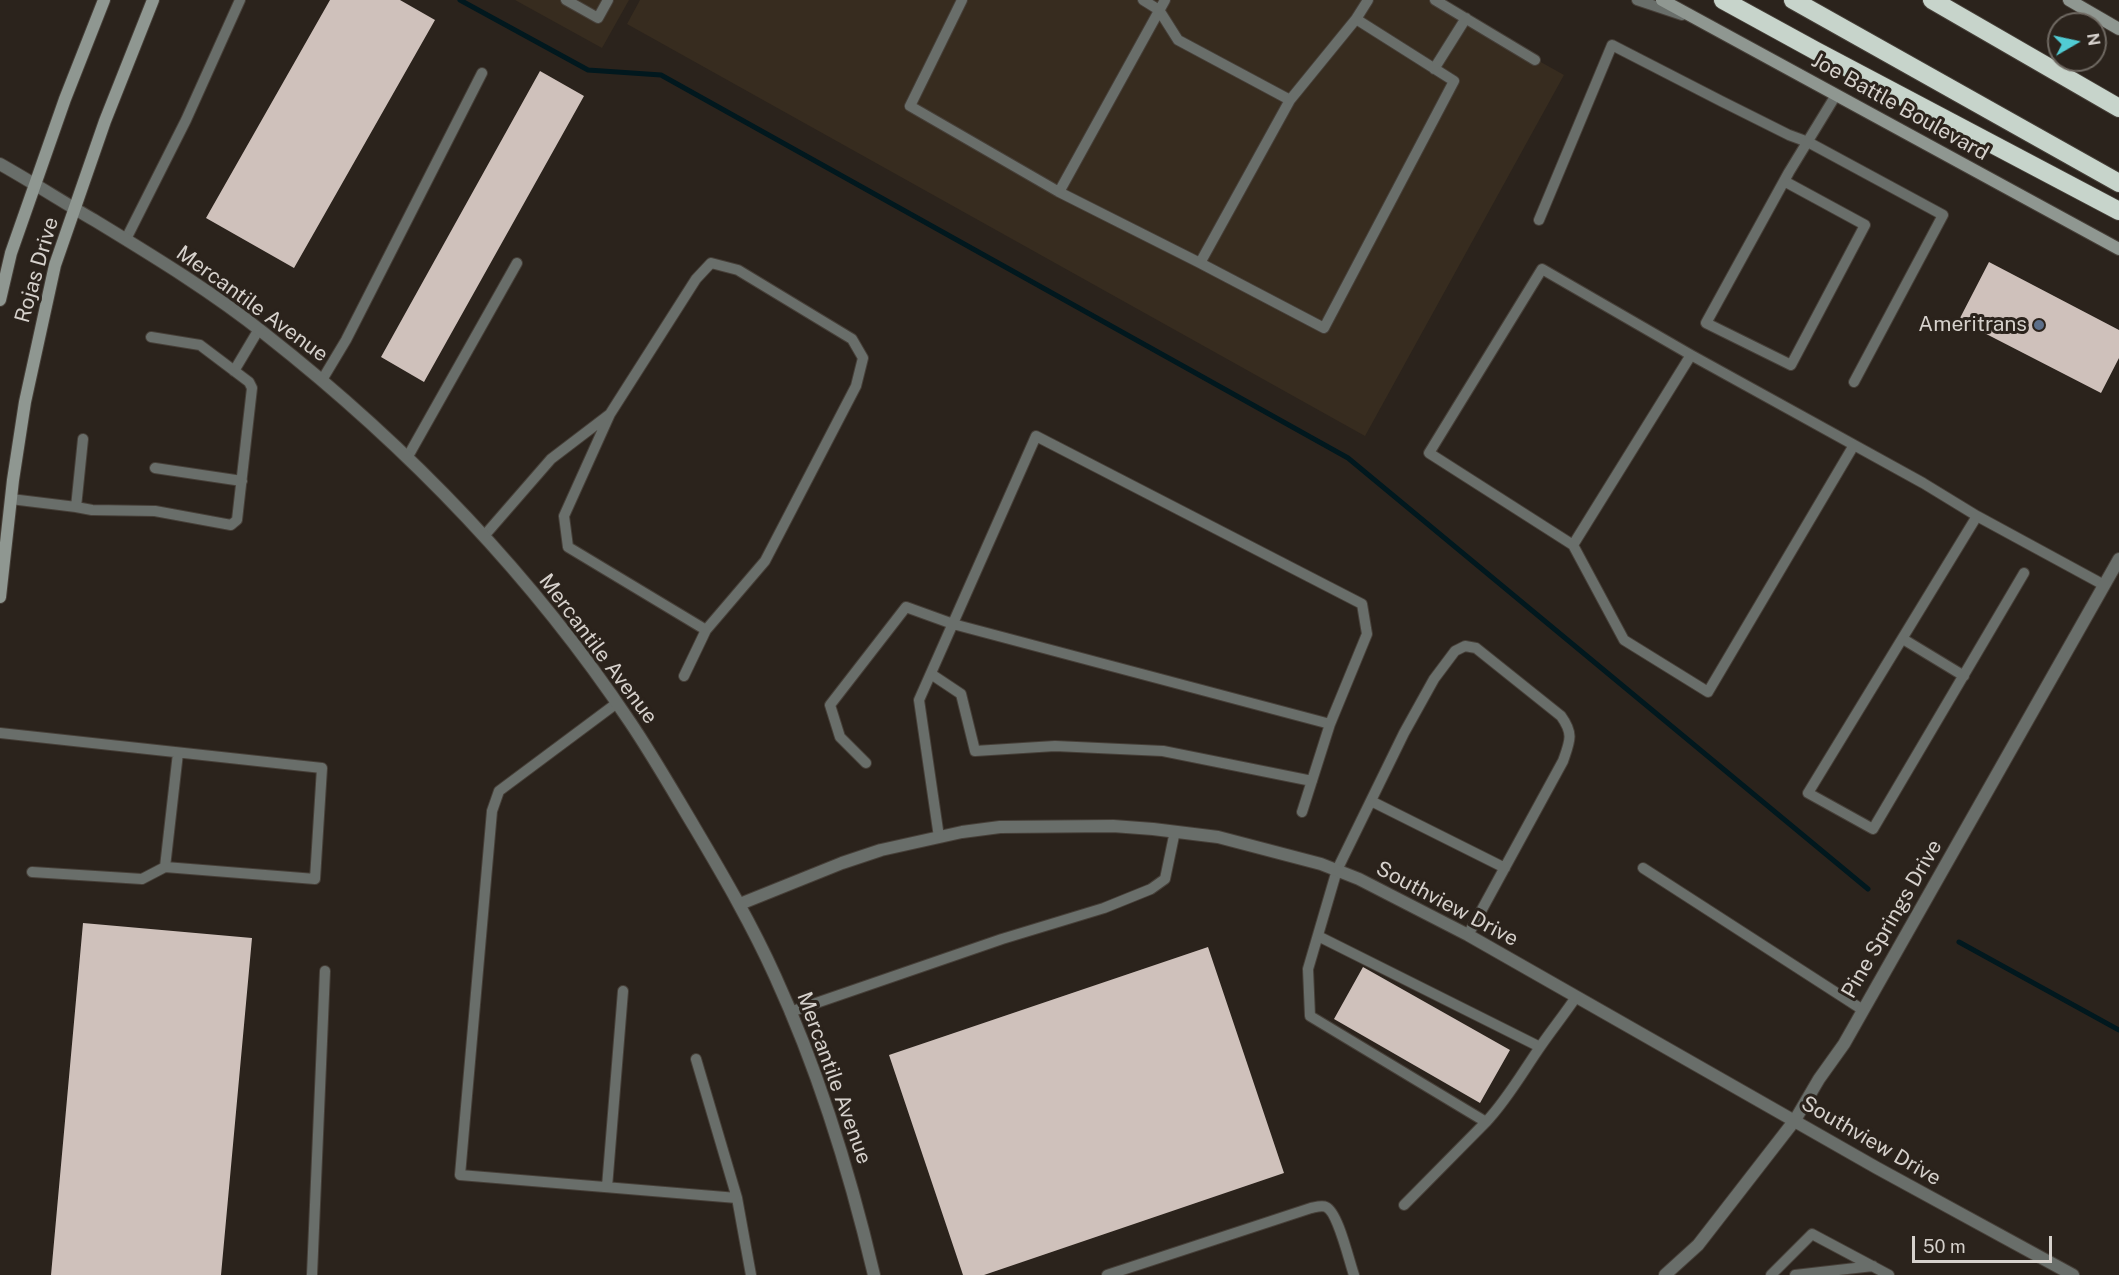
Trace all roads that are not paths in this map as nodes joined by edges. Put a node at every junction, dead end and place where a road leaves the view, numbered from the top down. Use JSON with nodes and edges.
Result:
{"nodes":[{"id":1,"x":104,"y":0,"type":"edge"},
{"id":2,"x":153,"y":0,"type":"edge"},
{"id":3,"x":240,"y":0,"type":"edge"},
{"id":4,"x":566,"y":0,"type":"edge"},
{"id":5,"x":608,"y":0,"type":"edge"},
{"id":6,"x":962,"y":0,"type":"edge"},
{"id":7,"x":1143,"y":0,"type":"edge"},
{"id":8,"x":1368,"y":0,"type":"edge"},
{"id":9,"x":1435,"y":0,"type":"edge"},
{"id":10,"x":1636,"y":0,"type":"edge"},
{"id":11,"x":1662,"y":0,"type":"edge"},
{"id":12,"x":1723,"y":0,"type":"edge"},
{"id":13,"x":1793,"y":0,"type":"edge"},
{"id":14,"x":2069,"y":0,"type":"edge"},
{"id":15,"x":1936,"y":2,"type":"edge"},
{"id":16,"x":1162,"y":5,"type":"edge"},
{"id":17,"x":1466,"y":18,"type":"junction"},
{"id":18,"x":1356,"y":20,"type":"junction"},
{"id":19,"x":1702,"y":22,"type":"junction"},
{"id":20,"x":2119,"y":28,"type":"edge"},
{"id":21,"x":1535,"y":60,"type":"dead end"},
{"id":22,"x":1434,"y":69,"type":"junction"},
{"id":23,"x":482,"y":73,"type":"dead end"},
{"id":24,"x":1836,"y":95,"type":"junction"},
{"id":25,"x":1290,"y":100,"type":"junction"},
{"id":26,"x":2119,"y":108,"type":"edge"},
{"id":27,"x":1808,"y":142,"type":"junction"},
{"id":28,"x":0,"y":164,"type":"edge"},
{"id":29,"x":1784,"y":181,"type":"junction"},
{"id":30,"x":2119,"y":183,"type":"edge"},
{"id":31,"x":36,"y":184,"type":"junction"},
{"id":32,"x":1059,"y":192,"type":"junction"},
{"id":33,"x":75,"y":208,"type":"junction"},
{"id":34,"x":2119,"y":211,"type":"edge"},
{"id":35,"x":1539,"y":220,"type":"dead end"},
{"id":36,"x":126,"y":239,"type":"junction"},
{"id":37,"x":2119,"y":249,"type":"edge"},
{"id":38,"x":517,"y":263,"type":"dead end"},
{"id":39,"x":1200,"y":263,"type":"junction"},
{"id":40,"x":0,"y":300,"type":"edge"},
{"id":41,"x":259,"y":329,"type":"junction"},
{"id":42,"x":151,"y":337,"type":"dead end"},
{"id":43,"x":1691,"y":355,"type":"junction"},
{"id":44,"x":234,"y":371,"type":"junction"},
{"id":45,"x":322,"y":380,"type":"junction"},
{"id":46,"x":1854,"y":382,"type":"dead end"},
{"id":47,"x":610,"y":414,"type":"junction"},
{"id":48,"x":83,"y":439,"type":"dead end"},
{"id":49,"x":1854,"y":445,"type":"junction"},
{"id":50,"x":407,"y":458,"type":"junction"},
{"id":51,"x":155,"y":468,"type":"dead end"},
{"id":52,"x":242,"y":482,"type":"junction"},
{"id":53,"x":11,"y":499,"type":"junction"},
{"id":54,"x":76,"y":507,"type":"junction"},
{"id":55,"x":1977,"y":516,"type":"junction"},
{"id":56,"x":484,"y":536,"type":"junction"},
{"id":57,"x":1573,"y":545,"type":"junction"},
{"id":58,"x":2119,"y":559,"type":"edge"},
{"id":59,"x":2024,"y":573,"type":"dead end"},
{"id":60,"x":2104,"y":585,"type":"junction"},
{"id":61,"x":0,"y":597,"type":"edge"},
{"id":62,"x":953,"y":624,"type":"junction"},
{"id":63,"x":706,"y":630,"type":"junction"},
{"id":64,"x":1903,"y":639,"type":"junction"},
{"id":65,"x":931,"y":675,"type":"junction"},
{"id":66,"x":684,"y":676,"type":"dead end"},
{"id":67,"x":1964,"y":676,"type":"junction"},
{"id":68,"x":617,"y":703,"type":"junction"},
{"id":69,"x":1330,"y":724,"type":"junction"},
{"id":70,"x":0,"y":733,"type":"edge"},
{"id":71,"x":178,"y":753,"type":"junction"},
{"id":72,"x":866,"y":763,"type":"dead end"},
{"id":73,"x":1312,"y":781,"type":"junction"},
{"id":74,"x":1371,"y":801,"type":"junction"},
{"id":75,"x":1302,"y":812,"type":"dead end"},
{"id":76,"x":1175,"y":831,"type":"junction"},
{"id":77,"x":939,"y":837,"type":"junction"},
{"id":78,"x":165,"y":867,"type":"junction"},
{"id":79,"x":1505,"y":868,"type":"junction"},
{"id":80,"x":1643,"y":868,"type":"dead end"},
{"id":81,"x":1337,"y":870,"type":"junction"},
{"id":82,"x":32,"y":872,"type":"dead end"},
{"id":83,"x":740,"y":904,"type":"junction"},
{"id":84,"x":1468,"y":935,"type":"junction"},
{"id":85,"x":1318,"y":936,"type":"junction"},
{"id":86,"x":325,"y":971,"type":"dead end"},
{"id":87,"x":623,"y":991,"type":"dead end"},
{"id":88,"x":1576,"y":997,"type":"junction"},
{"id":89,"x":1863,"y":1010,"type":"junction"},
{"id":90,"x":790,"y":1012,"type":"junction"},
{"id":91,"x":1540,"y":1047,"type":"junction"},
{"id":92,"x":696,"y":1059,"type":"dead end"},
{"id":93,"x":1795,"y":1120,"type":"junction"},
{"id":94,"x":1485,"y":1122,"type":"junction"},
{"id":95,"x":607,"y":1187,"type":"junction"},
{"id":96,"x":737,"y":1198,"type":"junction"},
{"id":97,"x":1404,"y":1205,"type":"dead end"},
{"id":98,"x":1873,"y":1266,"type":"junction"},
{"id":99,"x":312,"y":1275,"type":"edge"},
{"id":100,"x":751,"y":1275,"type":"edge"},
{"id":101,"x":874,"y":1275,"type":"edge"},
{"id":102,"x":1107,"y":1275,"type":"edge"},
{"id":103,"x":1354,"y":1275,"type":"edge"},
{"id":104,"x":1665,"y":1275,"type":"edge"},
{"id":105,"x":1771,"y":1275,"type":"edge"},
{"id":106,"x":1795,"y":1275,"type":"edge"},
{"id":107,"x":1889,"y":1275,"type":"edge"},
{"id":108,"x":2073,"y":1275,"type":"edge"}],
"edges":[{"from":1,"to":31,"type":"main road","name":"Rojas Drive"},
{"from":2,"to":33,"type":"main road","name":"Rojas Drive"},
{"from":3,"to":36,"type":"lane"},
{"from":4,"to":5,"type":"lane"},
{"from":6,"to":32,"type":"lane"},
{"from":7,"to":16,"type":"lane"},
{"from":8,"to":18,"type":"lane"},
{"from":9,"to":17,"type":"lane"},
{"from":10,"to":19,"type":"lane"},
{"from":11,"to":19,"type":"main road","name":"Joe Battle Boulevard"},
{"from":12,"to":34,"type":"highway"},
{"from":13,"to":30,"type":"highway"},
{"from":14,"to":20,"type":"main road"},
{"from":15,"to":26,"type":"highway"},
{"from":16,"to":25,"type":"lane"},
{"from":16,"to":32,"type":"lane"},
{"from":17,"to":21,"type":"lane"},
{"from":17,"to":22,"type":"lane"},
{"from":18,"to":22,"type":"lane"},
{"from":18,"to":25,"type":"lane"},
{"from":19,"to":24,"type":"main road","name":"Joe Battle Boulevard"},
{"from":22,"to":39,"type":"lane"},
{"from":23,"to":45,"type":"lane"},
{"from":24,"to":27,"type":"lane"},
{"from":24,"to":37,"type":"main road","name":"Joe Battle Boulevard"},
{"from":25,"to":39,"type":"lane"},
{"from":27,"to":29,"type":"lane"},
{"from":27,"to":35,"type":"lane"},
{"from":27,"to":46,"type":"lane"},
{"from":28,"to":31,"type":"street","name":"Mercantile Avenue"},
{"from":29,"to":29,"type":"lane"},
{"from":31,"to":33,"type":"street","name":"Mercantile Avenue"},
{"from":31,"to":40,"type":"main road","name":"Rojas Drive"},
{"from":32,"to":39,"type":"lane"},
{"from":33,"to":36,"type":"street","name":"Mercantile Avenue"},
{"from":33,"to":53,"type":"main road","name":"Rojas Drive"},
{"from":36,"to":41,"type":"street","name":"Mercantile Avenue"},
{"from":38,"to":50,"type":"lane"},
{"from":41,"to":44,"type":"lane"},
{"from":41,"to":45,"type":"street","name":"Mercantile Avenue"},
{"from":42,"to":44,"type":"lane"},
{"from":43,"to":49,"type":"lane"},
{"from":43,"to":57,"type":"lane"},
{"from":43,"to":57,"type":"lane"},
{"from":44,"to":52,"type":"lane"},
{"from":45,"to":50,"type":"street","name":"Mercantile Avenue"},
{"from":47,"to":56,"type":"lane"},
{"from":47,"to":63,"type":"lane"},
{"from":47,"to":63,"type":"lane"},
{"from":48,"to":54,"type":"lane"},
{"from":49,"to":55,"type":"lane"},
{"from":49,"to":57,"type":"lane"},
{"from":50,"to":56,"type":"street","name":"Mercantile Avenue"},
{"from":51,"to":52,"type":"lane"},
{"from":52,"to":54,"type":"lane"},
{"from":53,"to":54,"type":"lane"},
{"from":53,"to":61,"type":"main road","name":"Rojas Drive"},
{"from":55,"to":60,"type":"lane"},
{"from":55,"to":64,"type":"lane"},
{"from":56,"to":68,"type":"street","name":"Mercantile Avenue"},
{"from":58,"to":60,"type":"street","name":"Pine Springs Drive"},
{"from":59,"to":67,"type":"lane"},
{"from":60,"to":89,"type":"street","name":"Pine Springs Drive"},
{"from":62,"to":65,"type":"lane"},
{"from":62,"to":69,"type":"lane"},
{"from":62,"to":69,"type":"lane"},
{"from":62,"to":72,"type":"lane"},
{"from":63,"to":66,"type":"lane"},
{"from":64,"to":67,"type":"lane"},
{"from":64,"to":67,"type":"lane"},
{"from":65,"to":73,"type":"lane"},
{"from":65,"to":77,"type":"lane"},
{"from":68,"to":83,"type":"street","name":"Mercantile Avenue"},
{"from":68,"to":95,"type":"lane"},
{"from":69,"to":73,"type":"lane"},
{"from":70,"to":71,"type":"lane"},
{"from":71,"to":78,"type":"lane"},
{"from":71,"to":78,"type":"lane"},
{"from":73,"to":75,"type":"lane"},
{"from":74,"to":79,"type":"lane"},
{"from":74,"to":79,"type":"lane"},
{"from":74,"to":81,"type":"lane"},
{"from":76,"to":77,"type":"street","name":"Southview Drive"},
{"from":76,"to":81,"type":"street","name":"Southview Drive"},
{"from":76,"to":90,"type":"lane"},
{"from":77,"to":83,"type":"street","name":"Southview Drive"},
{"from":78,"to":82,"type":"lane"},
{"from":79,"to":84,"type":"lane"},
{"from":80,"to":89,"type":"lane"},
{"from":81,"to":84,"type":"street","name":"Southview Drive"},
{"from":81,"to":85,"type":"lane"},
{"from":83,"to":90,"type":"street","name":"Mercantile Avenue"},
{"from":84,"to":88,"type":"street","name":"Southview Drive"},
{"from":85,"to":91,"type":"lane"},
{"from":85,"to":94,"type":"lane"},
{"from":86,"to":99,"type":"lane"},
{"from":87,"to":95,"type":"lane"},
{"from":88,"to":91,"type":"lane"},
{"from":88,"to":93,"type":"street","name":"Southview Drive"},
{"from":89,"to":93,"type":"street","name":"Pine Springs Drive"},
{"from":90,"to":101,"type":"street","name":"Mercantile Avenue"},
{"from":91,"to":94,"type":"lane"},
{"from":92,"to":96,"type":"lane"},
{"from":93,"to":104,"type":"street","name":"Pine Springs Drive"},
{"from":93,"to":108,"type":"street","name":"Southview Drive"},
{"from":94,"to":97,"type":"lane"},
{"from":95,"to":96,"type":"lane"},
{"from":96,"to":100,"type":"lane"},
{"from":98,"to":105,"type":"lane"},
{"from":98,"to":106,"type":"lane"},
{"from":98,"to":107,"type":"lane"},
{"from":102,"to":103,"type":"lane"}]}
